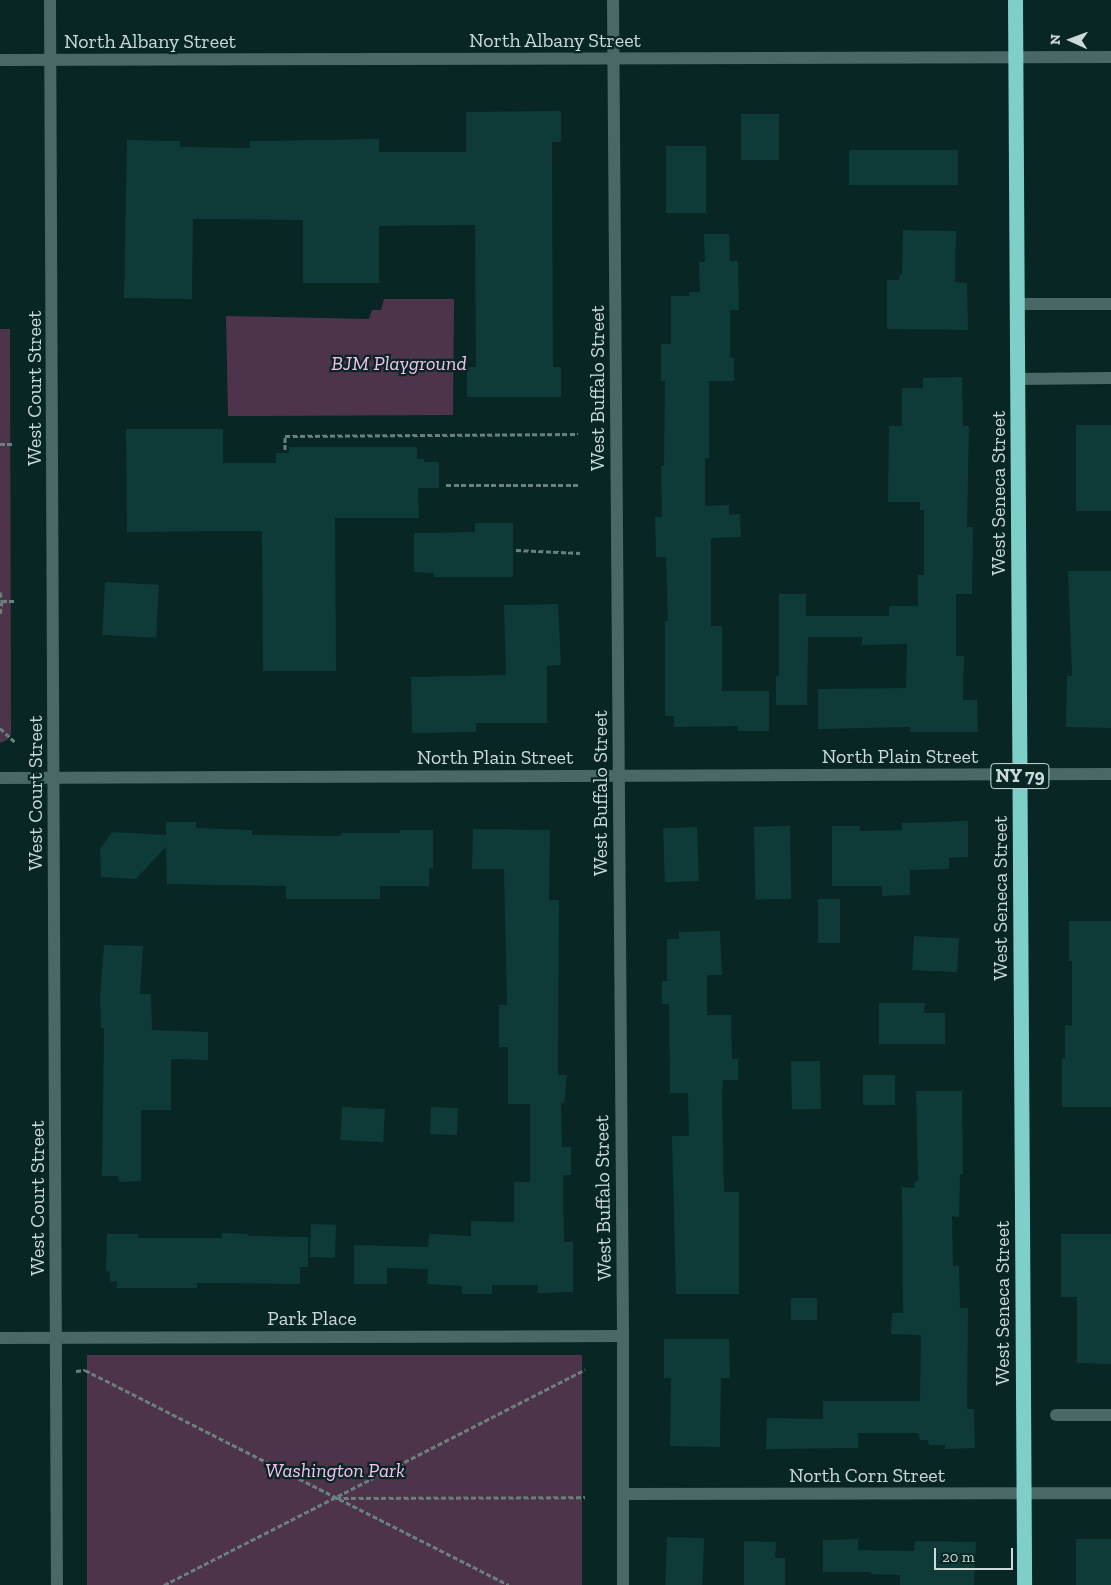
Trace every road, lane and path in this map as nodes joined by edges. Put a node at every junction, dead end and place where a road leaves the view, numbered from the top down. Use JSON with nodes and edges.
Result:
{"nodes":[{"id":1,"x":50,"y":0,"type":"edge"},
{"id":2,"x":613,"y":0,"type":"edge"},
{"id":3,"x":1014,"y":0,"type":"edge"},
{"id":4,"x":1111,"y":57,"type":"edge"},
{"id":5,"x":614,"y":58,"type":"junction"},
{"id":6,"x":1015,"y":58,"type":"junction"},
{"id":7,"x":0,"y":60,"type":"edge"},
{"id":8,"x":51,"y":60,"type":"junction"},
{"id":9,"x":1017,"y":304,"type":"junction"},
{"id":10,"x":1111,"y":304,"type":"edge"},
{"id":11,"x":1111,"y":378,"type":"edge"},
{"id":12,"x":1017,"y":379,"type":"junction"},
{"id":13,"x":578,"y":434,"type":"dead end"},
{"id":14,"x":0,"y":444,"type":"edge"},
{"id":15,"x":14,"y":444,"type":"dead end"},
{"id":16,"x":285,"y":450,"type":"dead end"},
{"id":17,"x":579,"y":485,"type":"dead end"},
{"id":18,"x":446,"y":486,"type":"dead end"},
{"id":19,"x":516,"y":550,"type":"dead end"},
{"id":20,"x":580,"y":553,"type":"dead end"},
{"id":21,"x":0,"y":592,"type":"edge"},
{"id":22,"x":2,"y":601,"type":"junction"},
{"id":23,"x":14,"y":601,"type":"dead end"},
{"id":24,"x":0,"y":615,"type":"edge"},
{"id":25,"x":0,"y":728,"type":"edge"},
{"id":26,"x":15,"y":742,"type":"dead end"},
{"id":27,"x":1020,"y":774,"type":"junction"},
{"id":28,"x":1111,"y":774,"type":"edge"},
{"id":29,"x":619,"y":776,"type":"junction"},
{"id":30,"x":0,"y":778,"type":"edge"},
{"id":31,"x":54,"y":778,"type":"junction"},
{"id":32,"x":623,"y":1336,"type":"junction"},
{"id":33,"x":0,"y":1338,"type":"edge"},
{"id":34,"x":56,"y":1338,"type":"junction"},
{"id":35,"x":585,"y":1370,"type":"dead end"},
{"id":36,"x":73,"y":1371,"type":"dead end"},
{"id":37,"x":1056,"y":1415,"type":"dead end"},
{"id":38,"x":1111,"y":1415,"type":"edge"},
{"id":39,"x":1024,"y":1493,"type":"junction"},
{"id":40,"x":1111,"y":1493,"type":"edge"},
{"id":41,"x":623,"y":1494,"type":"junction"},
{"id":42,"x":585,"y":1497,"type":"dead end"},
{"id":43,"x":335,"y":1498,"type":"junction"},
{"id":44,"x":57,"y":1585,"type":"edge"},
{"id":45,"x":164,"y":1585,"type":"edge"},
{"id":46,"x":508,"y":1585,"type":"edge"},
{"id":47,"x":623,"y":1585,"type":"edge"},
{"id":48,"x":1024,"y":1585,"type":"edge"}],
"edges":[{"from":1,"to":8,"type":"street","name":"West Court Street"},
{"from":2,"to":5,"type":"street","name":"West Buffalo Street"},
{"from":3,"to":6,"type":"highway","name":"West Seneca Street","number":"NY 79"},
{"from":4,"to":6,"type":"street","name":"North Albany Street"},
{"from":5,"to":6,"type":"street","name":"North Albany Street"},
{"from":5,"to":8,"type":"street","name":"North Albany Street"},
{"from":5,"to":29,"type":"street","name":"West Buffalo Street"},
{"from":6,"to":9,"type":"highway","name":"West Seneca Street","number":"NY 79"},
{"from":7,"to":8,"type":"street","name":"North Albany Street"},
{"from":8,"to":31,"type":"street","name":"West Court Street"},
{"from":9,"to":10,"type":"street"},
{"from":9,"to":12,"type":"highway","name":"West Seneca Street","number":"NY 79"},
{"from":11,"to":12,"type":"street"},
{"from":12,"to":27,"type":"highway","name":"West Seneca Street","number":"NY 79"},
{"from":13,"to":16,"type":"path"},
{"from":14,"to":15,"type":"path"},
{"from":17,"to":18,"type":"path"},
{"from":19,"to":20,"type":"path"},
{"from":21,"to":22,"type":"path"},
{"from":22,"to":23,"type":"path"},
{"from":22,"to":24,"type":"path"},
{"from":25,"to":26,"type":"path"},
{"from":27,"to":28,"type":"street","name":"North Plain Street"},
{"from":27,"to":29,"type":"street","name":"North Plain Street"},
{"from":27,"to":39,"type":"highway","name":"West Seneca Street","number":"NY 79"},
{"from":29,"to":31,"type":"street","name":"North Plain Street"},
{"from":29,"to":32,"type":"street","name":"West Buffalo Street"},
{"from":30,"to":31,"type":"street","name":"North Plain Street"},
{"from":31,"to":34,"type":"street","name":"West Court Street"},
{"from":32,"to":34,"type":"street","name":"Park Place"},
{"from":32,"to":41,"type":"street","name":"West Buffalo Street"},
{"from":33,"to":34,"type":"street","name":"Park Place"},
{"from":34,"to":44,"type":"street","name":"West Court Street"},
{"from":35,"to":43,"type":"path"},
{"from":36,"to":43,"type":"path"},
{"from":37,"to":38,"type":"street"},
{"from":39,"to":40,"type":"street","name":"North Corn Street"},
{"from":39,"to":41,"type":"street","name":"North Corn Street"},
{"from":39,"to":48,"type":"highway","name":"West Seneca Street","number":"NY 79"},
{"from":41,"to":47,"type":"street","name":"West Buffalo Street"},
{"from":42,"to":43,"type":"path"},
{"from":43,"to":45,"type":"path"},
{"from":43,"to":46,"type":"path"}]}
